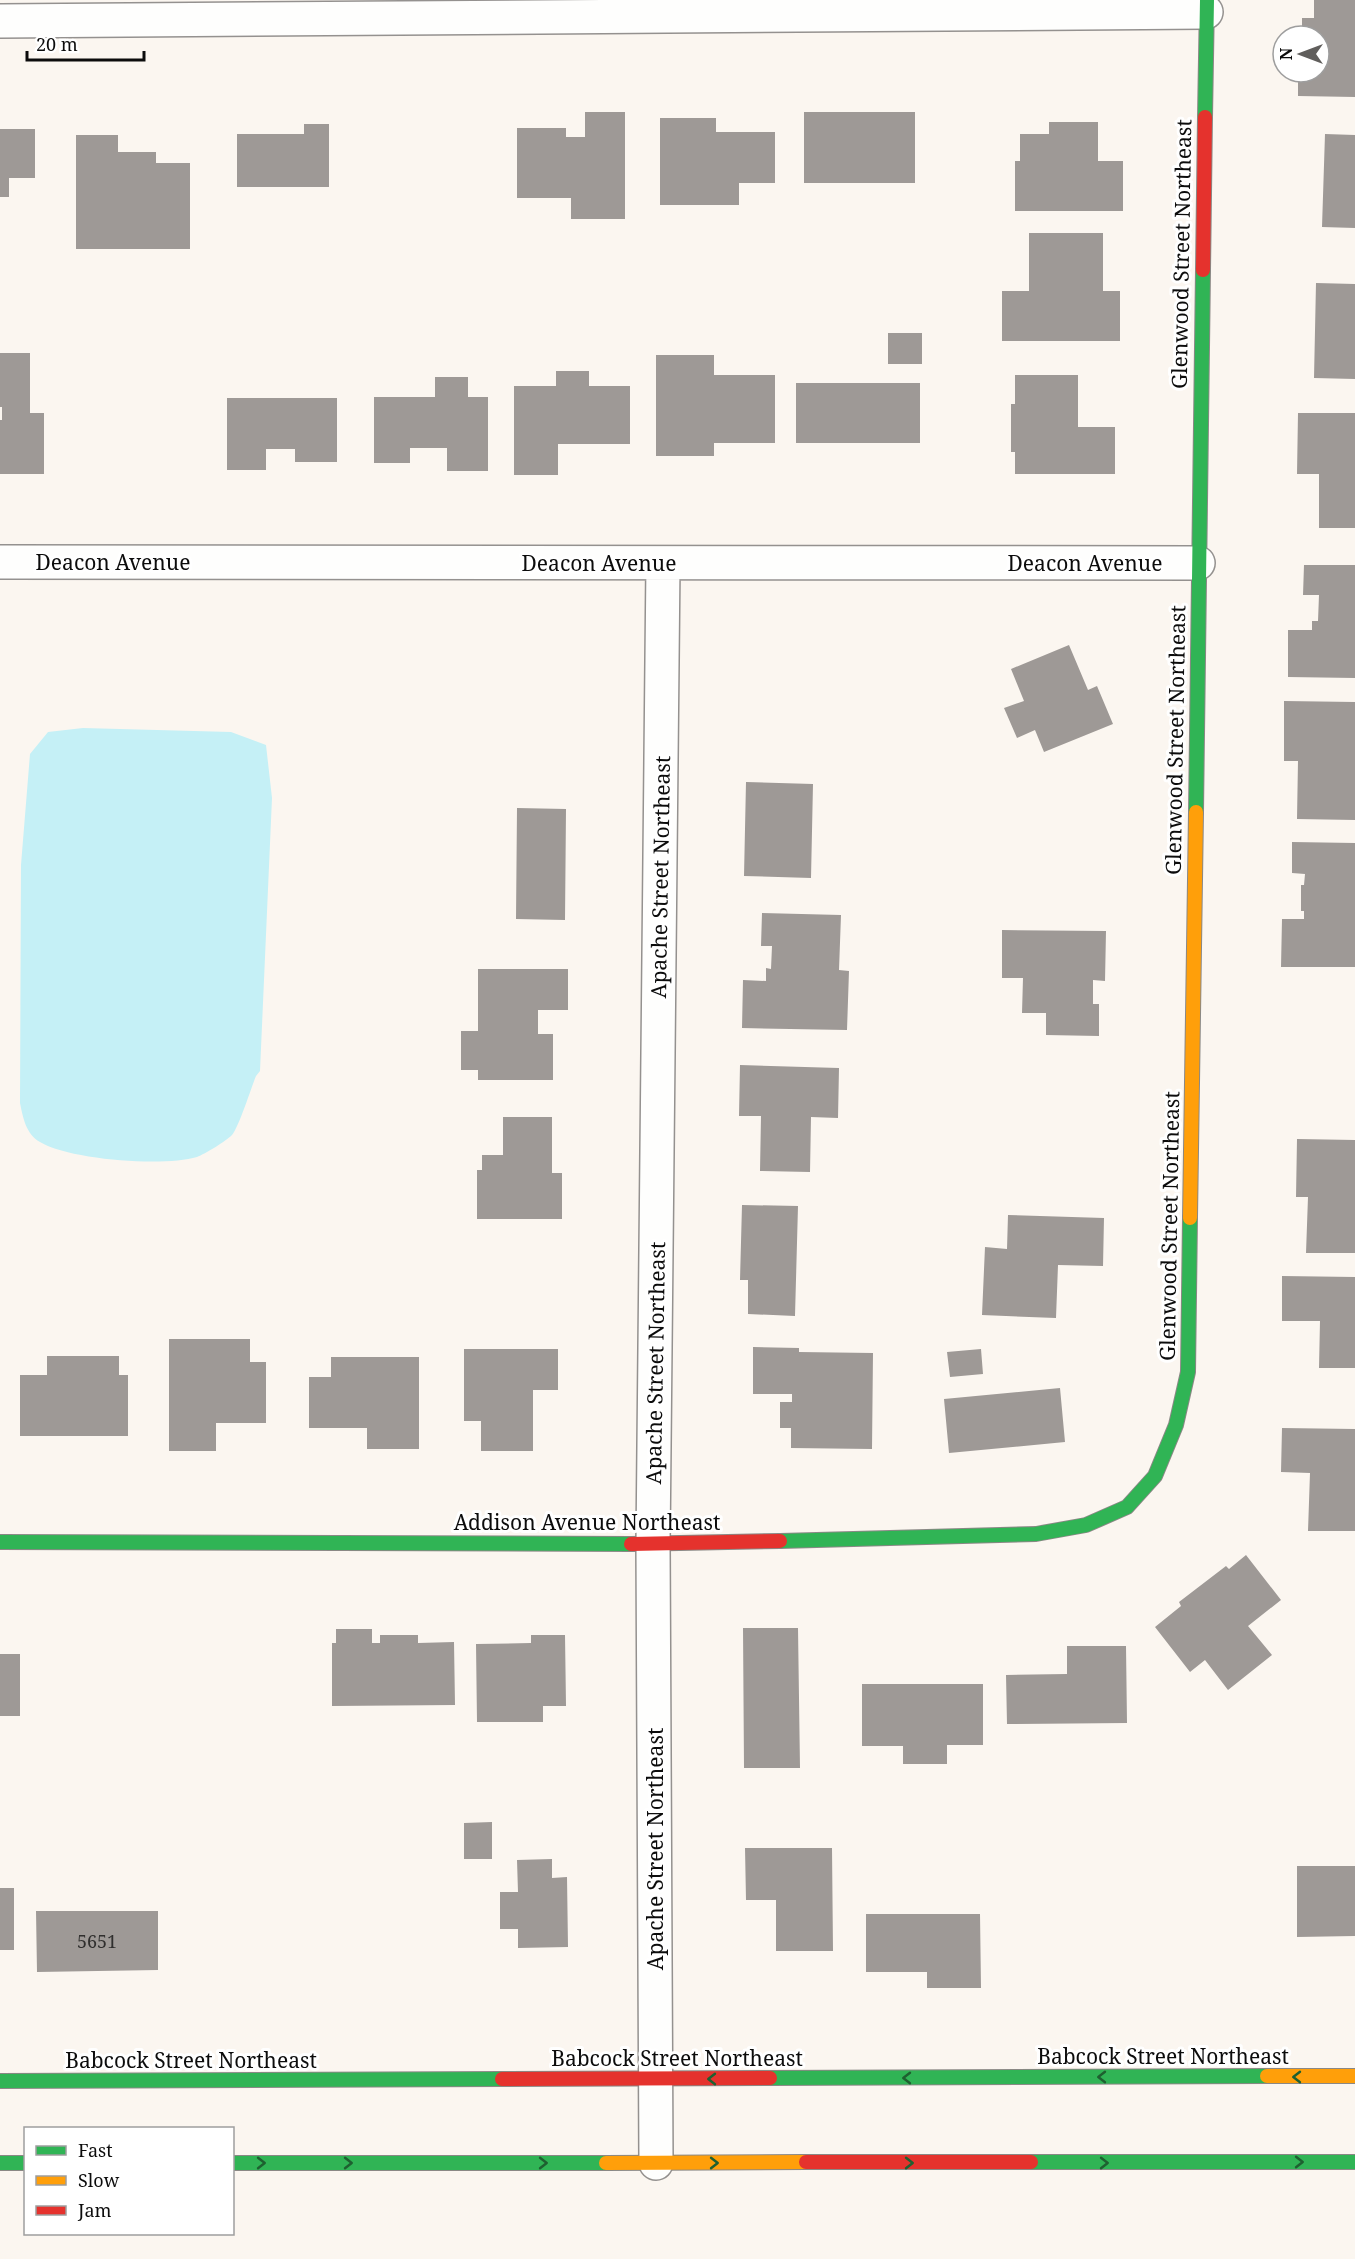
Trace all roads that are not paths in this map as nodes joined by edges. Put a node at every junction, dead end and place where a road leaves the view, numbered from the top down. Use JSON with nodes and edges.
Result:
{"nodes":[{"id":1,"x":1206,"y":6,"type":"edge"},
{"id":2,"x":0,"y":21,"type":"edge"},
{"id":3,"x":0,"y":562,"type":"edge"},
{"id":4,"x":663,"y":563,"type":"junction"},
{"id":5,"x":1198,"y":563,"type":"junction"},
{"id":6,"x":1155,"y":1476,"type":"joint"},
{"id":7,"x":0,"y":1542,"type":"edge"},
{"id":8,"x":653,"y":1545,"type":"junction"},
{"id":9,"x":1355,"y":2076,"type":"edge"},
{"id":10,"x":656,"y":2079,"type":"junction"},
{"id":11,"x":0,"y":2081,"type":"edge"},
{"id":12,"x":1355,"y":2162,"type":"edge"},
{"id":13,"x":0,"y":2163,"type":"edge"},
{"id":14,"x":24,"y":2163,"type":"edge"},
{"id":15,"x":234,"y":2163,"type":"edge"},
{"id":16,"x":656,"y":2163,"type":"junction"}],
"edges":[{"from":1,"to":2,"type":"street"},
{"from":1,"to":5,"type":"street","name":"Glenwood Street Northeast"},
{"from":3,"to":4,"type":"street","name":"Deacon Avenue"},
{"from":4,"to":5,"type":"street","name":"Deacon Avenue"},
{"from":4,"to":8,"type":"street","name":"Apache Street Northeast"},
{"from":5,"to":6,"type":"street","name":"Glenwood Street Northeast"},
{"from":6,"to":8,"type":"street","name":"Addison Avenue Northeast"},
{"from":7,"to":8,"type":"street","name":"Addison Avenue Northeast"},
{"from":8,"to":10,"type":"street","name":"Apache Street Northeast"},
{"from":9,"to":10,"type":"street","name":"Babcock Street Northeast","one_way":true},
{"from":10,"to":11,"type":"street","name":"Babcock Street Northeast"},
{"from":10,"to":16,"type":"street","name":"Apache Street Northeast"},
{"from":16,"to":12,"type":"street","one_way":true},
{"from":13,"to":14,"type":"street"},
{"from":15,"to":16,"type":"street","one_way":true}]}
